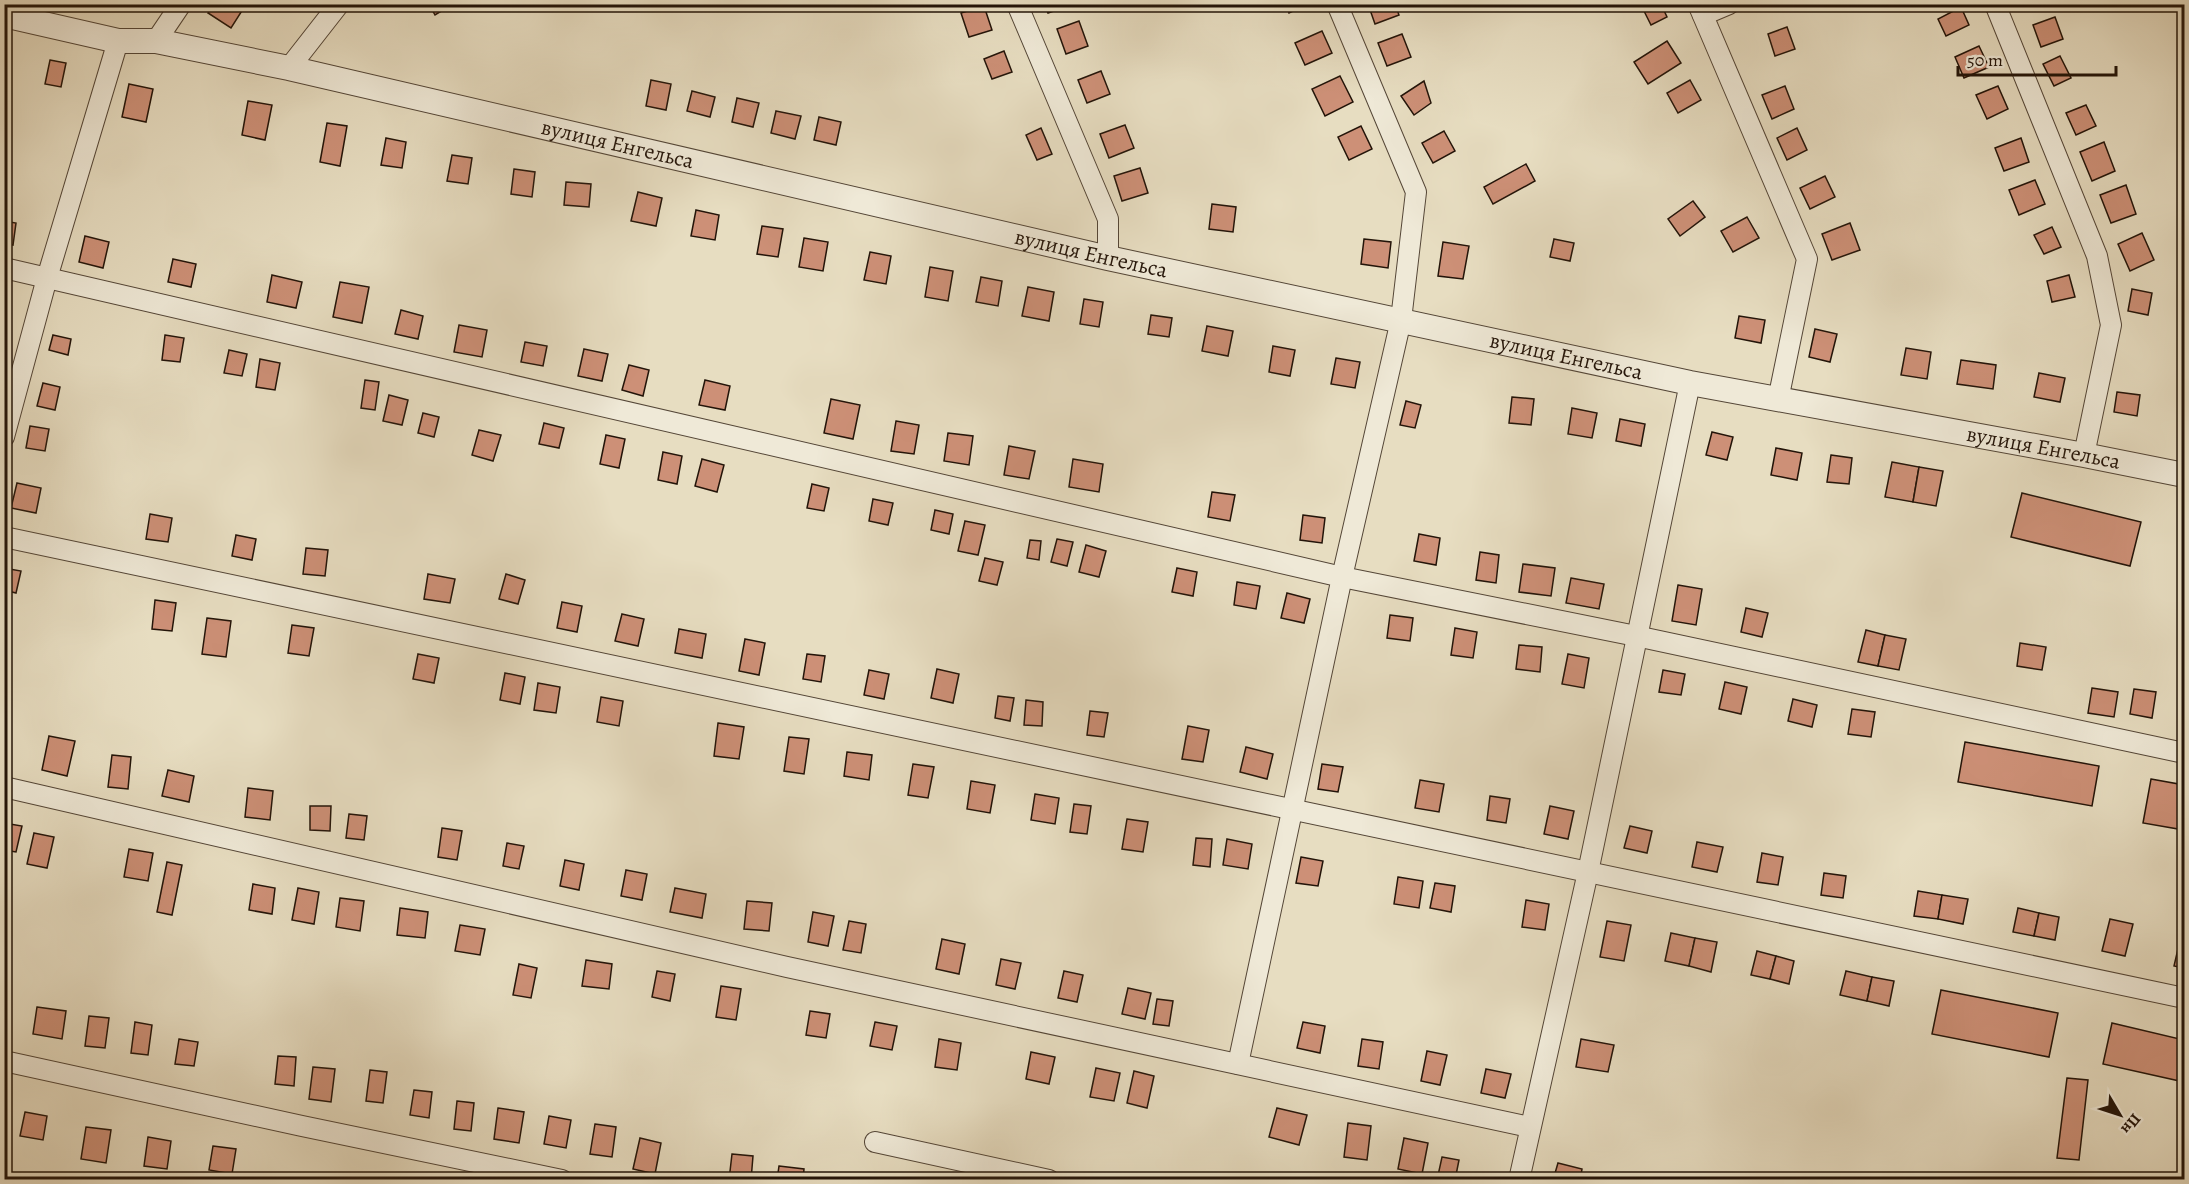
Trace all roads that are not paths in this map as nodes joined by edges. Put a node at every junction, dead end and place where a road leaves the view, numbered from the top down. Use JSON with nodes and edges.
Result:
{"nodes":[{"id":1,"x":181,"y":4,"type":"edge"},
{"id":2,"x":339,"y":4,"type":"edge"},
{"id":3,"x":1017,"y":4,"type":"edge"},
{"id":4,"x":1337,"y":4,"type":"edge"},
{"id":5,"x":1729,"y":4,"type":"edge"},
{"id":6,"x":1995,"y":4,"type":"edge"},
{"id":7,"x":1700,"y":10,"type":"edge"},
{"id":8,"x":4,"y":15,"type":"edge"},
{"id":9,"x":118,"y":41,"type":"junction"},
{"id":10,"x":156,"y":41,"type":"junction"},
{"id":11,"x":289,"y":68,"type":"junction"},
{"id":12,"x":1108,"y":258,"type":"junction"},
{"id":13,"x":4,"y":268,"type":"edge"},
{"id":14,"x":47,"y":278,"type":"junction"},
{"id":15,"x":1401,"y":320,"type":"junction"},
{"id":16,"x":1690,"y":383,"type":"junction"},
{"id":17,"x":1778,"y":400,"type":"junction"},
{"id":18,"x":4,"y":437,"type":"edge"},
{"id":19,"x":2084,"y":455,"type":"junction"},
{"id":20,"x":2184,"y":476,"type":"edge"},
{"id":21,"x":4,"y":537,"type":"edge"},
{"id":22,"x":1342,"y":577,"type":"junction"},
{"id":23,"x":1636,"y":636,"type":"junction"},
{"id":24,"x":2184,"y":753,"type":"edge"},
{"id":25,"x":4,"y":787,"type":"edge"},
{"id":26,"x":1291,"y":810,"type":"junction"},
{"id":27,"x":1588,"y":872,"type":"junction"},
{"id":28,"x":2184,"y":998,"type":"edge"},
{"id":29,"x":4,"y":1061,"type":"edge"},
{"id":30,"x":1238,"y":1064,"type":"junction"},
{"id":31,"x":1529,"y":1127,"type":"junction"},
{"id":32,"x":875,"y":1142,"type":"dead end"},
{"id":33,"x":562,"y":1179,"type":"edge"},
{"id":34,"x":1049,"y":1179,"type":"edge"},
{"id":35,"x":1518,"y":1179,"type":"edge"}],
"edges":[{"from":1,"to":10,"type":"street"},
{"from":2,"to":11,"type":"street"},
{"from":3,"to":12,"type":"street"},
{"from":4,"to":15,"type":"street"},
{"from":5,"to":7,"type":"street"},
{"from":6,"to":19,"type":"street"},
{"from":7,"to":17,"type":"street"},
{"from":8,"to":9,"type":"street","name":"вулиця Енгельса"},
{"from":9,"to":10,"type":"street","name":"вулиця Енгельса"},
{"from":9,"to":14,"type":"street"},
{"from":10,"to":11,"type":"street","name":"вулиця Енгельса"},
{"from":11,"to":12,"type":"street","name":"вулиця Енгельса"},
{"from":12,"to":15,"type":"street","name":"вулиця Енгельса"},
{"from":13,"to":14,"type":"street"},
{"from":14,"to":18,"type":"street"},
{"from":14,"to":22,"type":"street"},
{"from":15,"to":16,"type":"street","name":"вулиця Енгельса"},
{"from":15,"to":22,"type":"street"},
{"from":16,"to":17,"type":"street","name":"вулиця Енгельса"},
{"from":16,"to":23,"type":"street"},
{"from":17,"to":19,"type":"street","name":"вулиця Енгельса"},
{"from":19,"to":20,"type":"street","name":"вулиця Енгельса"},
{"from":21,"to":26,"type":"street"},
{"from":22,"to":23,"type":"street"},
{"from":22,"to":26,"type":"street"},
{"from":23,"to":24,"type":"street"},
{"from":23,"to":27,"type":"street"},
{"from":25,"to":30,"type":"street"},
{"from":26,"to":27,"type":"street"},
{"from":26,"to":30,"type":"street"},
{"from":27,"to":28,"type":"street"},
{"from":27,"to":31,"type":"street"},
{"from":29,"to":33,"type":"street"},
{"from":30,"to":31,"type":"street"},
{"from":31,"to":35,"type":"street"},
{"from":32,"to":34,"type":"street"}]}
